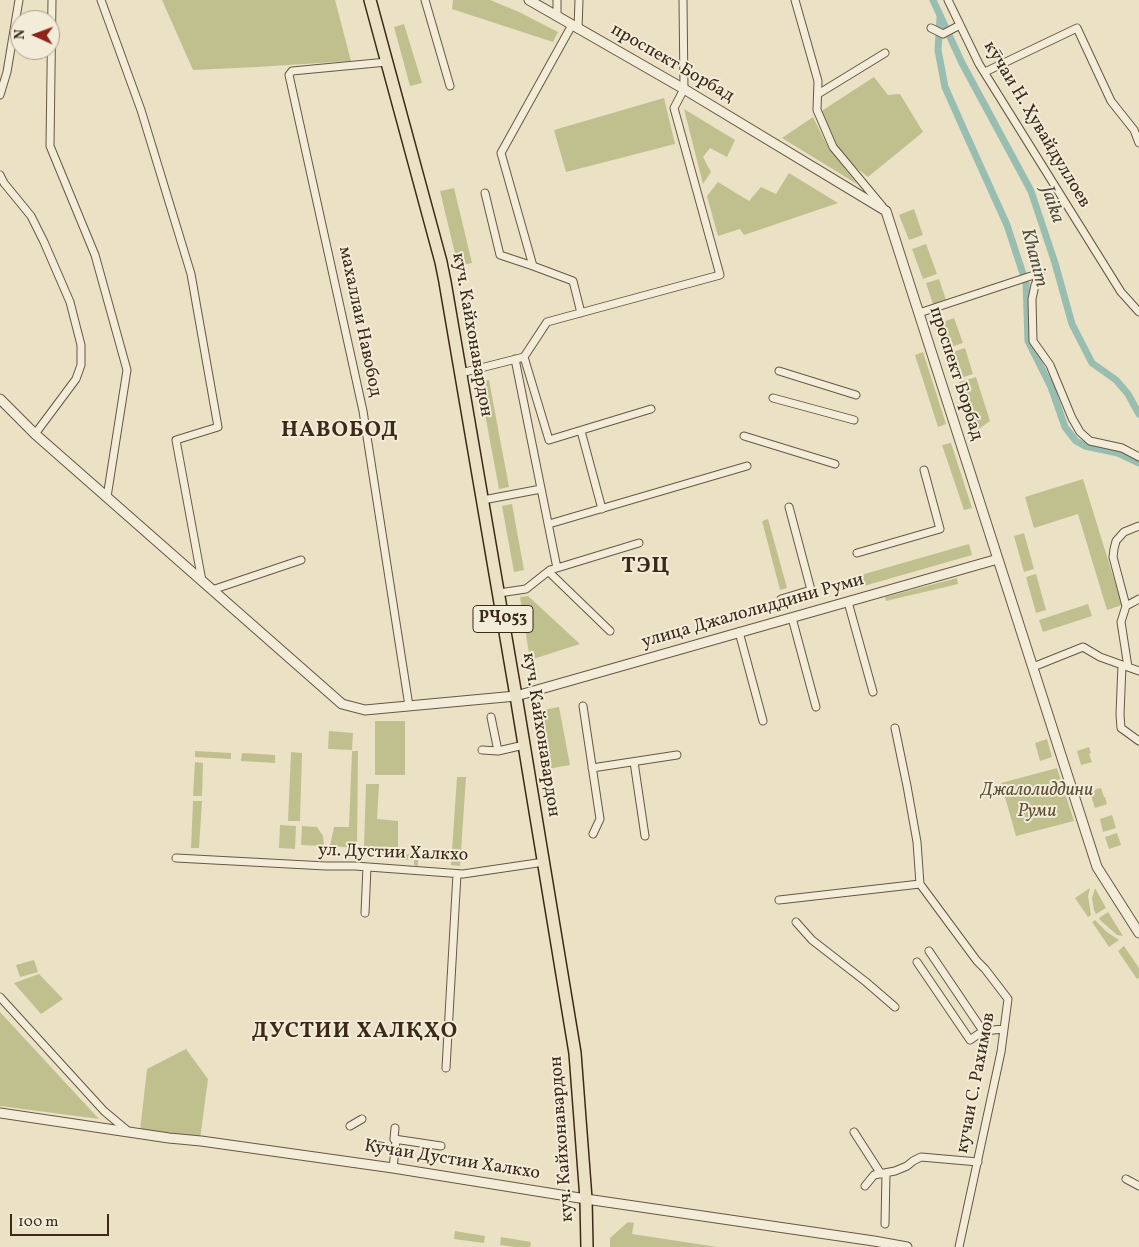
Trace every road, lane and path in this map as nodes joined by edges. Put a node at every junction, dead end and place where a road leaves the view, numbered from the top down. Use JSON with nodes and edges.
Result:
{"nodes":[{"id":1,"x":19,"y":0,"type":"edge"},
{"id":2,"x":52,"y":0,"type":"edge"},
{"id":3,"x":101,"y":0,"type":"edge"},
{"id":4,"x":370,"y":0,"type":"edge"},
{"id":5,"x":426,"y":0,"type":"edge"},
{"id":6,"x":529,"y":0,"type":"edge"},
{"id":7,"x":556,"y":0,"type":"edge"},
{"id":8,"x":579,"y":0,"type":"edge"},
{"id":9,"x":684,"y":0,"type":"edge"},
{"id":10,"x":795,"y":0,"type":"edge"},
{"id":11,"x":948,"y":0,"type":"edge"},
{"id":12,"x":557,"y":17,"type":"junction"},
{"id":13,"x":960,"y":25,"type":"junction"},
{"id":14,"x":575,"y":27,"type":"junction"},
{"id":15,"x":931,"y":28,"type":"dead end"},
{"id":16,"x":885,"y":53,"type":"dead end"},
{"id":17,"x":387,"y":62,"type":"junction"},
{"id":18,"x":985,"y":72,"type":"junction"},
{"id":19,"x":2,"y":86,"type":"edge"},
{"id":20,"x":450,"y":86,"type":"dead end"},
{"id":21,"x":684,"y":89,"type":"junction"},
{"id":22,"x":818,"y":94,"type":"junction"},
{"id":23,"x":0,"y":95,"type":"edge"},
{"id":24,"x":1139,"y":143,"type":"edge"},
{"id":25,"x":0,"y":176,"type":"edge"},
{"id":26,"x":485,"y":193,"type":"dead end"},
{"id":27,"x":886,"y":211,"type":"junction"},
{"id":28,"x":533,"y":266,"type":"junction"},
{"id":29,"x":1139,"y":312,"type":"edge"},
{"id":30,"x":582,"y":313,"type":"junction"},
{"id":31,"x":919,"y":313,"type":"junction"},
{"id":32,"x":524,"y":357,"type":"junction"},
{"id":33,"x":515,"y":359,"type":"junction"},
{"id":34,"x":779,"y":371,"type":"dead end"},
{"id":35,"x":461,"y":373,"type":"junction"},
{"id":36,"x":856,"y":394,"type":"dead end"},
{"id":37,"x":773,"y":398,"type":"dead end"},
{"id":38,"x":0,"y":399,"type":"edge"},
{"id":39,"x":651,"y":409,"type":"dead end"},
{"id":40,"x":854,"y":420,"type":"dead end"},
{"id":41,"x":581,"y":431,"type":"junction"},
{"id":42,"x":35,"y":434,"type":"junction"},
{"id":43,"x":744,"y":436,"type":"dead end"},
{"id":44,"x":1139,"y":457,"type":"edge"},
{"id":45,"x":835,"y":464,"type":"dead end"},
{"id":46,"x":747,"y":466,"type":"dead end"},
{"id":47,"x":924,"y":470,"type":"dead end"},
{"id":48,"x":541,"y":489,"type":"junction"},
{"id":49,"x":107,"y":497,"type":"junction"},
{"id":50,"x":483,"y":500,"type":"junction"},
{"id":51,"x":789,"y":507,"type":"dead end"},
{"id":52,"x":602,"y":509,"type":"junction"},
{"id":53,"x":549,"y":524,"type":"junction"},
{"id":54,"x":1139,"y":526,"type":"edge"},
{"id":55,"x":639,"y":543,"type":"dead end"},
{"id":56,"x":857,"y":553,"type":"dead end"},
{"id":57,"x":998,"y":559,"type":"junction"},
{"id":58,"x":301,"y":560,"type":"dead end"},
{"id":59,"x":557,"y":568,"type":"junction"},
{"id":60,"x":548,"y":572,"type":"junction"},
{"id":61,"x":202,"y":581,"type":"junction"},
{"id":62,"x":212,"y":590,"type":"junction"},
{"id":63,"x":499,"y":593,"type":"junction"},
{"id":64,"x":781,"y":599,"type":"dead end"},
{"id":65,"x":1139,"y":599,"type":"edge"},
{"id":66,"x":848,"y":602,"type":"junction"},
{"id":67,"x":1126,"y":606,"type":"junction"},
{"id":68,"x":792,"y":618,"type":"junction"},
{"id":69,"x":610,"y":631,"type":"dead end"},
{"id":70,"x":740,"y":632,"type":"junction"},
{"id":71,"x":1125,"y":666,"type":"junction"},
{"id":72,"x":1033,"y":667,"type":"junction"},
{"id":73,"x":1139,"y":671,"type":"edge"},
{"id":74,"x":873,"y":692,"type":"dead end"},
{"id":75,"x":516,"y":696,"type":"junction"},
{"id":76,"x":409,"y":706,"type":"junction"},
{"id":77,"x":583,"y":706,"type":"dead end"},
{"id":78,"x":816,"y":707,"type":"dead end"},
{"id":79,"x":491,"y":716,"type":"dead end"},
{"id":80,"x":763,"y":721,"type":"dead end"},
{"id":81,"x":895,"y":728,"type":"dead end"},
{"id":82,"x":1139,"y":741,"type":"edge"},
{"id":83,"x":524,"y":745,"type":"junction"},
{"id":84,"x":482,"y":750,"type":"dead end"},
{"id":85,"x":498,"y":750,"type":"junction"},
{"id":86,"x":677,"y":755,"type":"dead end"},
{"id":87,"x":634,"y":762,"type":"junction"},
{"id":88,"x":592,"y":768,"type":"junction"},
{"id":89,"x":593,"y":834,"type":"dead end"},
{"id":90,"x":646,"y":836,"type":"dead end"},
{"id":91,"x":176,"y":858,"type":"dead end"},
{"id":92,"x":544,"y":862,"type":"junction"},
{"id":93,"x":367,"y":867,"type":"junction"},
{"id":94,"x":457,"y":874,"type":"junction"},
{"id":95,"x":920,"y":884,"type":"junction"},
{"id":96,"x":779,"y":900,"type":"dead end"},
{"id":97,"x":366,"y":913,"type":"dead end"},
{"id":98,"x":796,"y":922,"type":"dead end"},
{"id":99,"x":1139,"y":933,"type":"edge"},
{"id":100,"x":929,"y":951,"type":"dead end"},
{"id":101,"x":917,"y":962,"type":"dead end"},
{"id":102,"x":0,"y":997,"type":"edge"},
{"id":103,"x":896,"y":1007,"type":"dead end"},
{"id":104,"x":1004,"y":1029,"type":"junction"},
{"id":105,"x":983,"y":1031,"type":"junction"},
{"id":106,"x":446,"y":1068,"type":"dead end"},
{"id":107,"x":0,"y":1113,"type":"edge"},
{"id":108,"x":362,"y":1119,"type":"dead end"},
{"id":109,"x":350,"y":1126,"type":"dead end"},
{"id":110,"x":395,"y":1128,"type":"dead end"},
{"id":111,"x":129,"y":1132,"type":"junction"},
{"id":112,"x":854,"y":1132,"type":"dead end"},
{"id":113,"x":396,"y":1140,"type":"junction"},
{"id":114,"x":441,"y":1146,"type":"dead end"},
{"id":115,"x":978,"y":1162,"type":"junction"},
{"id":116,"x":393,"y":1168,"type":"junction"},
{"id":117,"x":883,"y":1173,"type":"junction"},
{"id":118,"x":1126,"y":1179,"type":"dead end"},
{"id":119,"x":865,"y":1186,"type":"dead end"},
{"id":120,"x":1139,"y":1186,"type":"edge"},
{"id":121,"x":586,"y":1198,"type":"junction"},
{"id":122,"x":885,"y":1224,"type":"dead end"},
{"id":123,"x":586,"y":1247,"type":"edge"},
{"id":124,"x":907,"y":1247,"type":"edge"},
{"id":125,"x":959,"y":1247,"type":"edge"}],
"edges":[{"from":1,"to":19,"type":"street"},
{"from":2,"to":49,"type":"street"},
{"from":3,"to":61,"type":"street"},
{"from":4,"to":17,"type":"main road","name":"куч. Кайхонавардон","number":"РҶ053"},
{"from":5,"to":20,"type":"street"},
{"from":6,"to":12,"type":"street","name":"проспект Борбад"},
{"from":7,"to":12,"type":"street"},
{"from":8,"to":14,"type":"street"},
{"from":9,"to":21,"type":"street"},
{"from":10,"to":22,"type":"street"},
{"from":11,"to":13,"type":"street","name":"кӯчаи Н. Ҳувайдуллоев"},
{"from":12,"to":14,"type":"street","name":"проспект Борбад"},
{"from":13,"to":15,"type":"street"},
{"from":13,"to":18,"type":"street","name":"кӯчаи Н. Ҳувайдуллоев"},
{"from":14,"to":21,"type":"street","name":"проспект Борбад"},
{"from":14,"to":28,"type":"street"},
{"from":16,"to":22,"type":"street"},
{"from":17,"to":35,"type":"main road","name":"куч. Кайхонавардон","number":"РҶ053"},
{"from":17,"to":76,"type":"street","name":"махаллаи Навобод"},
{"from":18,"to":24,"type":"street"},
{"from":18,"to":29,"type":"street","name":"кӯчаи Н. Ҳувайдуллоев"},
{"from":19,"to":23,"type":"street"},
{"from":21,"to":27,"type":"street","name":"проспект Борбад"},
{"from":21,"to":30,"type":"street"},
{"from":22,"to":27,"type":"street"},
{"from":25,"to":42,"type":"street"},
{"from":26,"to":28,"type":"street"},
{"from":27,"to":31,"type":"street","name":"проспект Борбад"},
{"from":28,"to":30,"type":"street"},
{"from":30,"to":32,"type":"street"},
{"from":31,"to":44,"type":"street"},
{"from":31,"to":57,"type":"street","name":"проспект Борбад"},
{"from":32,"to":33,"type":"street"},
{"from":32,"to":41,"type":"street"},
{"from":33,"to":35,"type":"street"},
{"from":33,"to":48,"type":"street"},
{"from":34,"to":36,"type":"street"},
{"from":35,"to":50,"type":"main road","name":"куч. Кайхонавардон","number":"РҶ053"},
{"from":37,"to":40,"type":"street"},
{"from":38,"to":42,"type":"street","name":"улица Джалолиддини Руми"},
{"from":39,"to":41,"type":"street"},
{"from":41,"to":52,"type":"street"},
{"from":42,"to":49,"type":"street","name":"улица Джалолиддини Руми"},
{"from":43,"to":45,"type":"street"},
{"from":46,"to":52,"type":"street"},
{"from":47,"to":56,"type":"street"},
{"from":48,"to":50,"type":"street"},
{"from":48,"to":53,"type":"street"},
{"from":49,"to":61,"type":"street","name":"улица Джалолиддини Руми"},
{"from":50,"to":63,"type":"main road","name":"куч. Кайхонавардон","number":"РҶ053"},
{"from":51,"to":64,"type":"street"},
{"from":52,"to":53,"type":"street"},
{"from":53,"to":59,"type":"street"},
{"from":54,"to":67,"type":"street"},
{"from":55,"to":59,"type":"street"},
{"from":57,"to":66,"type":"street","name":"улица Джалолиддини Руми"},
{"from":57,"to":72,"type":"street","name":"проспект Борбад"},
{"from":58,"to":62,"type":"street"},
{"from":59,"to":60,"type":"street"},
{"from":60,"to":63,"type":"street"},
{"from":60,"to":69,"type":"street"},
{"from":61,"to":62,"type":"street","name":"улица Джалолиддини Руми"},
{"from":62,"to":76,"type":"street","name":"улица Джалолиддини Руми"},
{"from":63,"to":75,"type":"main road","name":"куч. Кайхонавардон","number":"РҶ053"},
{"from":65,"to":67,"type":"street"},
{"from":66,"to":68,"type":"street","name":"улица Джалолиддини Руми"},
{"from":66,"to":74,"type":"street"},
{"from":67,"to":71,"type":"street"},
{"from":68,"to":70,"type":"street","name":"улица Джалолиддини Руми"},
{"from":68,"to":78,"type":"street"},
{"from":70,"to":75,"type":"street","name":"улица Джалолиддини Руми"},
{"from":70,"to":80,"type":"street"},
{"from":71,"to":72,"type":"street"},
{"from":71,"to":73,"type":"street"},
{"from":71,"to":82,"type":"street"},
{"from":72,"to":99,"type":"street","name":"проспект Борбад"},
{"from":75,"to":76,"type":"street","name":"улица Джалолиддини Руми"},
{"from":75,"to":83,"type":"main road","name":"куч. Кайхонавардон","number":"РҶ053"},
{"from":77,"to":88,"type":"street"},
{"from":79,"to":85,"type":"street"},
{"from":81,"to":95,"type":"street"},
{"from":83,"to":85,"type":"street"},
{"from":83,"to":92,"type":"main road","name":"куч. Кайхонавардон","number":"РҶ053"},
{"from":84,"to":85,"type":"street"},
{"from":86,"to":87,"type":"street"},
{"from":87,"to":88,"type":"street"},
{"from":87,"to":90,"type":"street"},
{"from":88,"to":89,"type":"street"},
{"from":91,"to":93,"type":"street","name":"ул. Дустии Халкхо"},
{"from":92,"to":94,"type":"street","name":"ул. Дустии Халкхо"},
{"from":92,"to":121,"type":"main road","name":"куч. Кайхонавардон","number":"РҶ053"},
{"from":93,"to":94,"type":"street","name":"ул. Дустии Халкхо"},
{"from":93,"to":97,"type":"street"},
{"from":94,"to":106,"type":"street"},
{"from":95,"to":96,"type":"street"},
{"from":95,"to":104,"type":"street","name":"кучаи С. Рахимов"},
{"from":98,"to":103,"type":"street"},
{"from":100,"to":105,"type":"street"},
{"from":101,"to":105,"type":"street"},
{"from":102,"to":111,"type":"street"},
{"from":104,"to":105,"type":"street"},
{"from":104,"to":115,"type":"street","name":"кучаи С. Рахимов"},
{"from":107,"to":111,"type":"street","name":"Кӯчаи Дустии Халкхо"},
{"from":108,"to":109,"type":"street"},
{"from":110,"to":113,"type":"street"},
{"from":111,"to":116,"type":"street","name":"Кӯчаи Дустии Халкхо"},
{"from":112,"to":117,"type":"street"},
{"from":113,"to":114,"type":"street"},
{"from":113,"to":116,"type":"street"},
{"from":115,"to":117,"type":"street"},
{"from":115,"to":125,"type":"street","name":"кучаи С. Рахимов"},
{"from":116,"to":121,"type":"street","name":"Кӯчаи Дустии Халкхо"},
{"from":117,"to":119,"type":"street"},
{"from":117,"to":122,"type":"street"},
{"from":118,"to":120,"type":"street"},
{"from":121,"to":123,"type":"main road","name":"куч. Кайхонавардон","number":"РҶ053"},
{"from":121,"to":124,"type":"street","name":"Кӯчаи Дустии Халкхо"}]}
